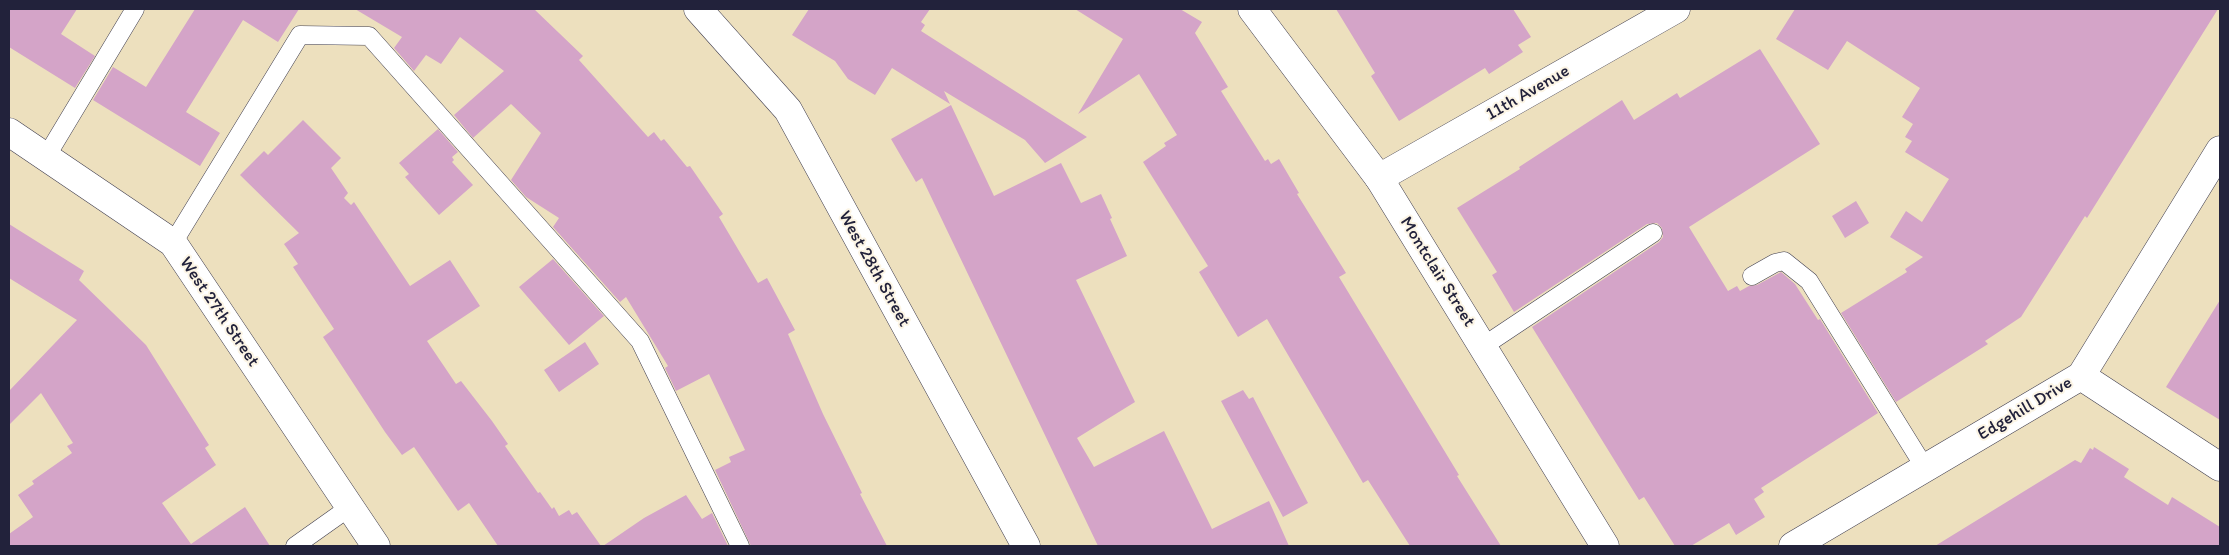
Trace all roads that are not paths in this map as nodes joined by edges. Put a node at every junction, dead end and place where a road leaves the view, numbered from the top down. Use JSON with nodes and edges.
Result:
{"nodes":[{"id":1,"x":135,"y":9,"type":"edge"},
{"id":2,"x":698,"y":9,"type":"edge"},
{"id":3,"x":1252,"y":9,"type":"edge"},
{"id":4,"x":1676,"y":9,"type":"edge"},
{"id":5,"x":10,"y":136,"type":"edge"},
{"id":6,"x":2220,"y":150,"type":"edge"},
{"id":7,"x":46,"y":157,"type":"junction"},
{"id":8,"x":1379,"y":178,"type":"junction"},
{"id":9,"x":1653,"y":233,"type":"dead end"},
{"id":10,"x":173,"y":243,"type":"junction"},
{"id":11,"x":1752,"y":276,"type":"dead end"},
{"id":12,"x":1482,"y":346,"type":"junction"},
{"id":13,"x":2080,"y":376,"type":"junction"},
{"id":14,"x":2220,"y":467,"type":"edge"},
{"id":15,"x":1925,"y":468,"type":"junction"},
{"id":16,"x":350,"y":508,"type":"junction"},
{"id":17,"x":295,"y":546,"type":"edge"},
{"id":18,"x":376,"y":546,"type":"edge"},
{"id":19,"x":740,"y":546,"type":"edge"},
{"id":20,"x":1026,"y":546,"type":"edge"},
{"id":21,"x":1605,"y":546,"type":"edge"},
{"id":22,"x":1793,"y":546,"type":"edge"}],
"edges":[{"from":1,"to":7,"type":"lane"},
{"from":2,"to":20,"type":"street","name":"West 28th Street"},
{"from":3,"to":8,"type":"street","name":"Montclair Street"},
{"from":4,"to":8,"type":"street","name":"11th Avenue"},
{"from":5,"to":7,"type":"street","name":"West 27th Street"},
{"from":6,"to":13,"type":"street","name":"Edgehill Drive"},
{"from":7,"to":10,"type":"street","name":"West 27th Street"},
{"from":8,"to":12,"type":"street","name":"Montclair Street"},
{"from":9,"to":12,"type":"lane"},
{"from":10,"to":16,"type":"street","name":"West 27th Street"},
{"from":10,"to":19,"type":"lane"},
{"from":11,"to":15,"type":"lane"},
{"from":12,"to":21,"type":"street","name":"Montclair Street"},
{"from":13,"to":14,"type":"street"},
{"from":13,"to":15,"type":"street","name":"Edgehill Drive"},
{"from":15,"to":22,"type":"street","name":"Edgehill Drive"},
{"from":16,"to":17,"type":"lane"},
{"from":16,"to":18,"type":"street","name":"West 27th Street"}]}
